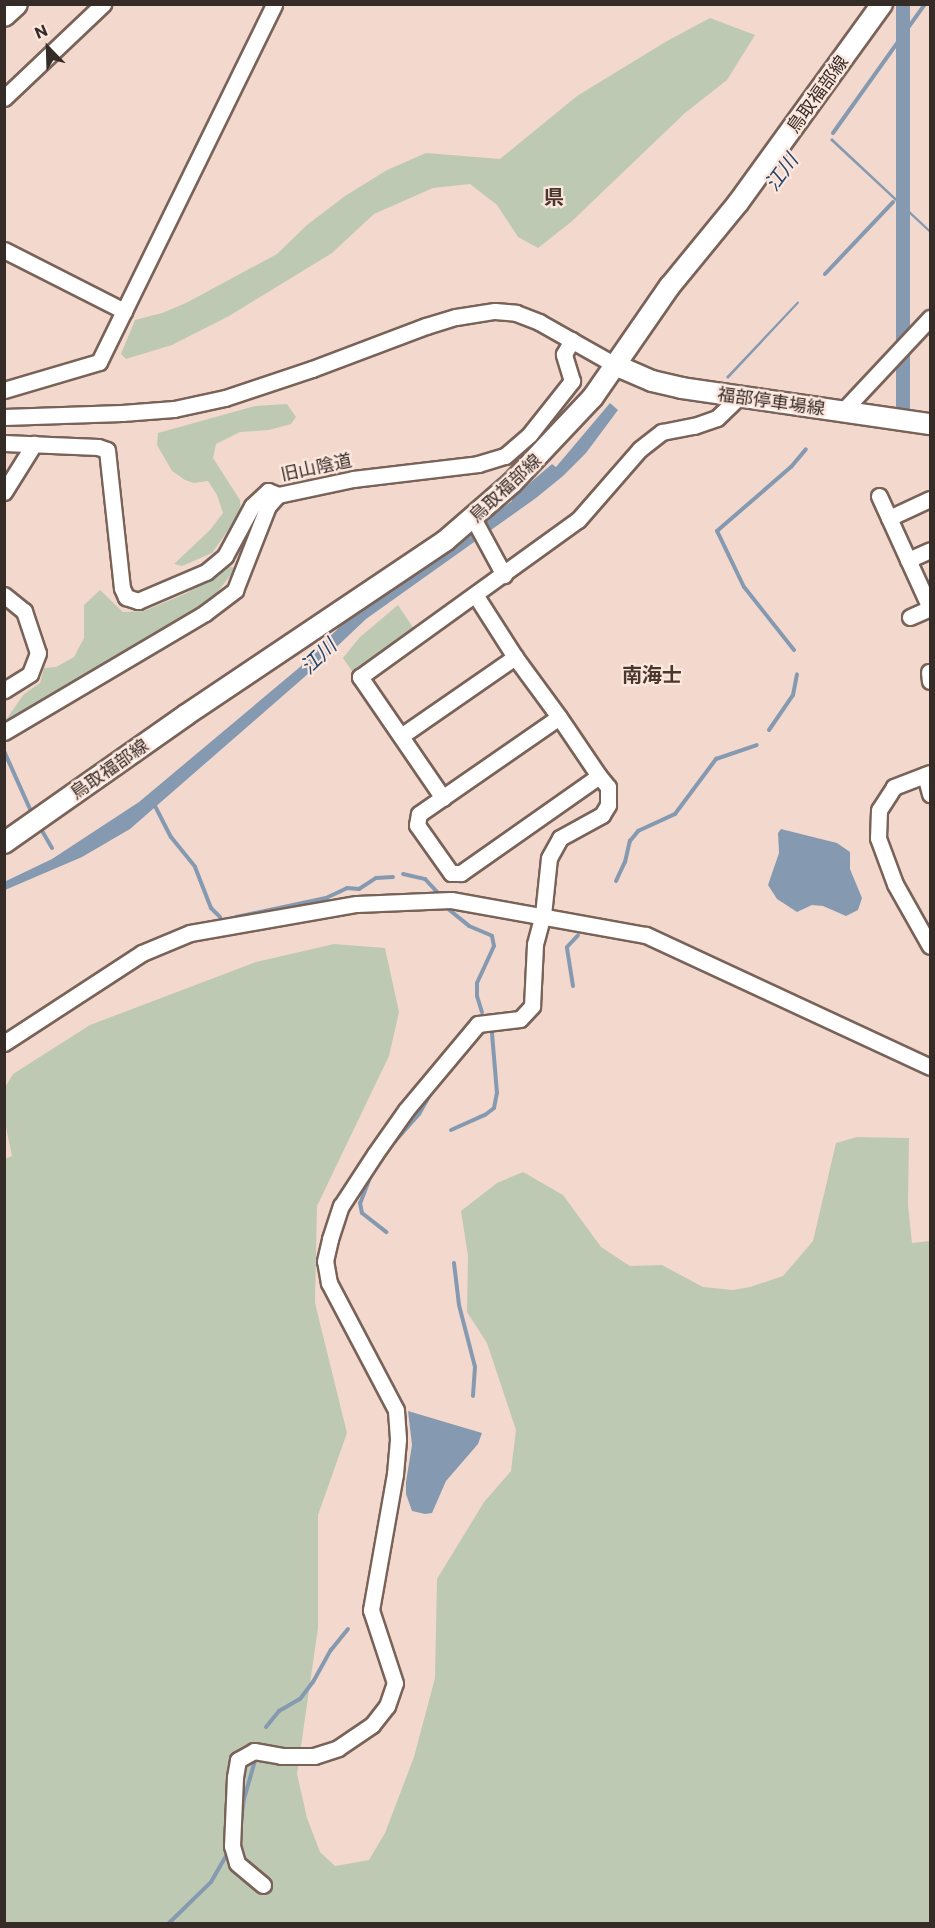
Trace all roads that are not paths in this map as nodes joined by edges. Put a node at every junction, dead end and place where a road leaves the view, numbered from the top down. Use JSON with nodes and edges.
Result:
{"nodes":[{"id":1,"x":16,"y":4,"type":"edge"},
{"id":2,"x":103,"y":4,"type":"edge"},
{"id":3,"x":274,"y":4,"type":"edge"},
{"id":4,"x":882,"y":4,"type":"edge"},
{"id":5,"x":4,"y":15,"type":"edge"},
{"id":6,"x":4,"y":98,"type":"edge"},
{"id":7,"x":4,"y":250,"type":"edge"},
{"id":8,"x":124,"y":310,"type":"junction"},
{"id":9,"x":930,"y":318,"type":"edge"},
{"id":10,"x":572,"y":340,"type":"junction"},
{"id":11,"x":615,"y":364,"type":"junction"},
{"id":12,"x":4,"y":390,"type":"edge"},
{"id":13,"x":739,"y":397,"type":"junction"},
{"id":14,"x":842,"y":412,"type":"junction"},
{"id":15,"x":4,"y":417,"type":"edge"},
{"id":16,"x":930,"y":424,"type":"edge"},
{"id":17,"x":4,"y":443,"type":"edge"},
{"id":18,"x":34,"y":444,"type":"junction"},
{"id":19,"x":4,"y":492,"type":"edge"},
{"id":20,"x":278,"y":495,"type":"junction"},
{"id":21,"x":879,"y":496,"type":"dead end"},
{"id":22,"x":930,"y":499,"type":"edge"},
{"id":23,"x":473,"y":518,"type":"junction"},
{"id":24,"x":889,"y":518,"type":"junction"},
{"id":25,"x":930,"y":550,"type":"edge"},
{"id":26,"x":908,"y":560,"type":"junction"},
{"id":27,"x":504,"y":575,"type":"junction"},
{"id":28,"x":4,"y":595,"type":"edge"},
{"id":29,"x":476,"y":596,"type":"junction"},
{"id":30,"x":930,"y":608,"type":"edge"},
{"id":31,"x":910,"y":617,"type":"dead end"},
{"id":32,"x":514,"y":657,"type":"junction"},
{"id":33,"x":4,"y":690,"type":"edge"},
{"id":34,"x":559,"y":717,"type":"junction"},
{"id":35,"x":4,"y":732,"type":"edge"},
{"id":36,"x":401,"y":736,"type":"junction"},
{"id":37,"x":928,"y":774,"type":"edge"},
{"id":38,"x":599,"y":776,"type":"junction"},
{"id":39,"x":930,"y":794,"type":"edge"},
{"id":40,"x":442,"y":798,"type":"junction"},
{"id":41,"x":4,"y":843,"type":"edge"},
{"id":42,"x":543,"y":915,"type":"junction"},
{"id":43,"x":930,"y":946,"type":"edge"},
{"id":44,"x":4,"y":1043,"type":"edge"},
{"id":45,"x":930,"y":1067,"type":"edge"},
{"id":46,"x":263,"y":1885,"type":"dead end"}],
"edges":[{"from":1,"to":5,"type":"highway"},
{"from":2,"to":6,"type":"street"},
{"from":3,"to":8,"type":"street"},
{"from":4,"to":11,"type":"main road","name":"鳥取福部線"},
{"from":7,"to":8,"type":"street"},
{"from":8,"to":12,"type":"street"},
{"from":9,"to":14,"type":"street"},
{"from":10,"to":11,"type":"street"},
{"from":10,"to":15,"type":"street"},
{"from":10,"to":20,"type":"street","name":"旧山陰道"},
{"from":11,"to":13,"type":"main road","name":"福部停車場線"},
{"from":11,"to":23,"type":"main road","name":"鳥取福部線"},
{"from":13,"to":14,"type":"main road","name":"福部停車場線"},
{"from":13,"to":27,"type":"street"},
{"from":14,"to":16,"type":"main road","name":"福部停車場線"},
{"from":17,"to":18,"type":"street"},
{"from":18,"to":19,"type":"street"},
{"from":18,"to":20,"type":"street"},
{"from":20,"to":35,"type":"street","name":"旧山陰道"},
{"from":21,"to":24,"type":"street"},
{"from":22,"to":24,"type":"street"},
{"from":23,"to":27,"type":"street"},
{"from":23,"to":41,"type":"main road","name":"鳥取福部線"},
{"from":24,"to":26,"type":"street"},
{"from":25,"to":26,"type":"street"},
{"from":26,"to":30,"type":"street"},
{"from":27,"to":29,"type":"street"},
{"from":28,"to":33,"type":"street"},
{"from":29,"to":32,"type":"street"},
{"from":29,"to":36,"type":"street"},
{"from":30,"to":31,"type":"street"},
{"from":32,"to":34,"type":"street"},
{"from":32,"to":36,"type":"street"},
{"from":34,"to":38,"type":"street"},
{"from":34,"to":40,"type":"street"},
{"from":36,"to":40,"type":"street"},
{"from":37,"to":39,"type":"street"},
{"from":37,"to":43,"type":"street"},
{"from":38,"to":40,"type":"street"},
{"from":38,"to":42,"type":"street"},
{"from":42,"to":44,"type":"street"},
{"from":42,"to":45,"type":"street"},
{"from":42,"to":46,"type":"street"}]}
